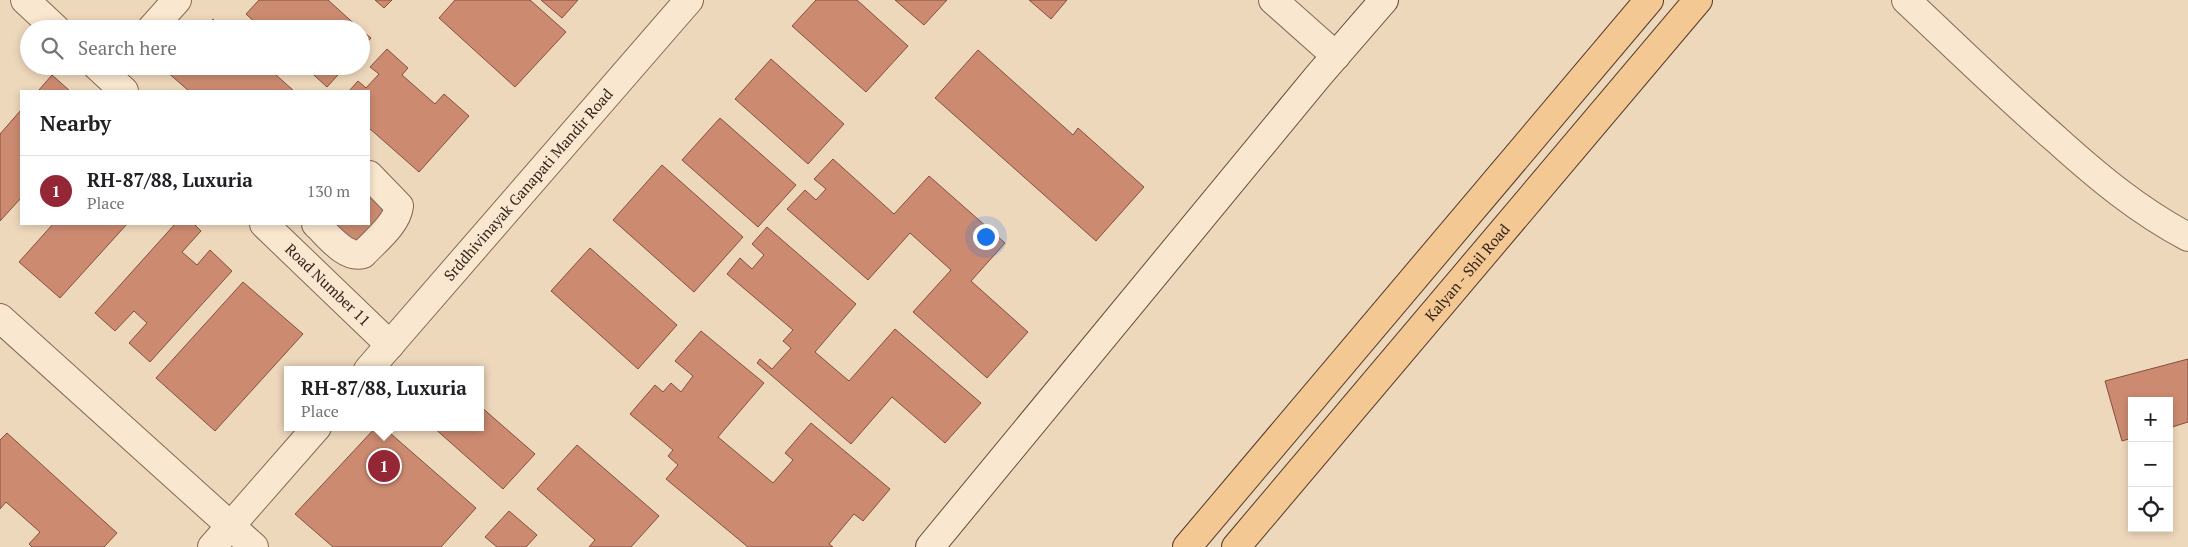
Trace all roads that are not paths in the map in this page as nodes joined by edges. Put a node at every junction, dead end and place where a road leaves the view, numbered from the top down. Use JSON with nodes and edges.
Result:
{"nodes":[{"id":1,"x":25,"y":0,"type":"edge"},
{"id":2,"x":177,"y":0,"type":"edge"},
{"id":3,"x":689,"y":0,"type":"edge"},
{"id":4,"x":1273,"y":0,"type":"edge"},
{"id":5,"x":1384,"y":0,"type":"edge"},
{"id":6,"x":1649,"y":0,"type":"edge"},
{"id":7,"x":1698,"y":0,"type":"edge"},
{"id":8,"x":1906,"y":0,"type":"edge"},
{"id":9,"x":46,"y":20,"type":"edge"},
{"id":10,"x":159,"y":20,"type":"edge"},
{"id":11,"x":1336,"y":56,"type":"junction"},
{"id":12,"x":370,"y":176,"type":"edge"},
{"id":13,"x":265,"y":225,"type":"edge"},
{"id":14,"x":317,"y":225,"type":"edge"},
{"id":15,"x":2188,"y":237,"type":"edge"},
{"id":16,"x":0,"y":318,"type":"edge"},
{"id":17,"x":390,"y":345,"type":"junction"},
{"id":18,"x":372,"y":366,"type":"edge"},
{"id":19,"x":313,"y":431,"type":"edge"},
{"id":20,"x":230,"y":526,"type":"junction"},
{"id":21,"x":212,"y":547,"type":"edge"},
{"id":22,"x":254,"y":547,"type":"edge"},
{"id":23,"x":930,"y":547,"type":"edge"},
{"id":24,"x":1188,"y":547,"type":"edge"},
{"id":25,"x":1236,"y":547,"type":"edge"}],
"edges":[{"from":1,"to":9,"type":"street"},
{"from":2,"to":10,"type":"street"},
{"from":3,"to":17,"type":"street","name":"Srddhivinayak Ganapati Mandir Road"},
{"from":4,"to":11,"type":"street"},
{"from":5,"to":11,"type":"street"},
{"from":6,"to":24,"type":"main road"},
{"from":7,"to":25,"type":"main road","name":"Kalyan - Shil Road"},
{"from":8,"to":15,"type":"street"},
{"from":11,"to":23,"type":"street"},
{"from":12,"to":14,"type":"street"},
{"from":13,"to":17,"type":"street","name":"Road Number 11"},
{"from":16,"to":20,"type":"street"},
{"from":17,"to":18,"type":"street","name":"Srddhivinayak Ganapati Mandir Road"},
{"from":19,"to":20,"type":"street"},
{"from":20,"to":21,"type":"street"},
{"from":20,"to":22,"type":"street"}]}
